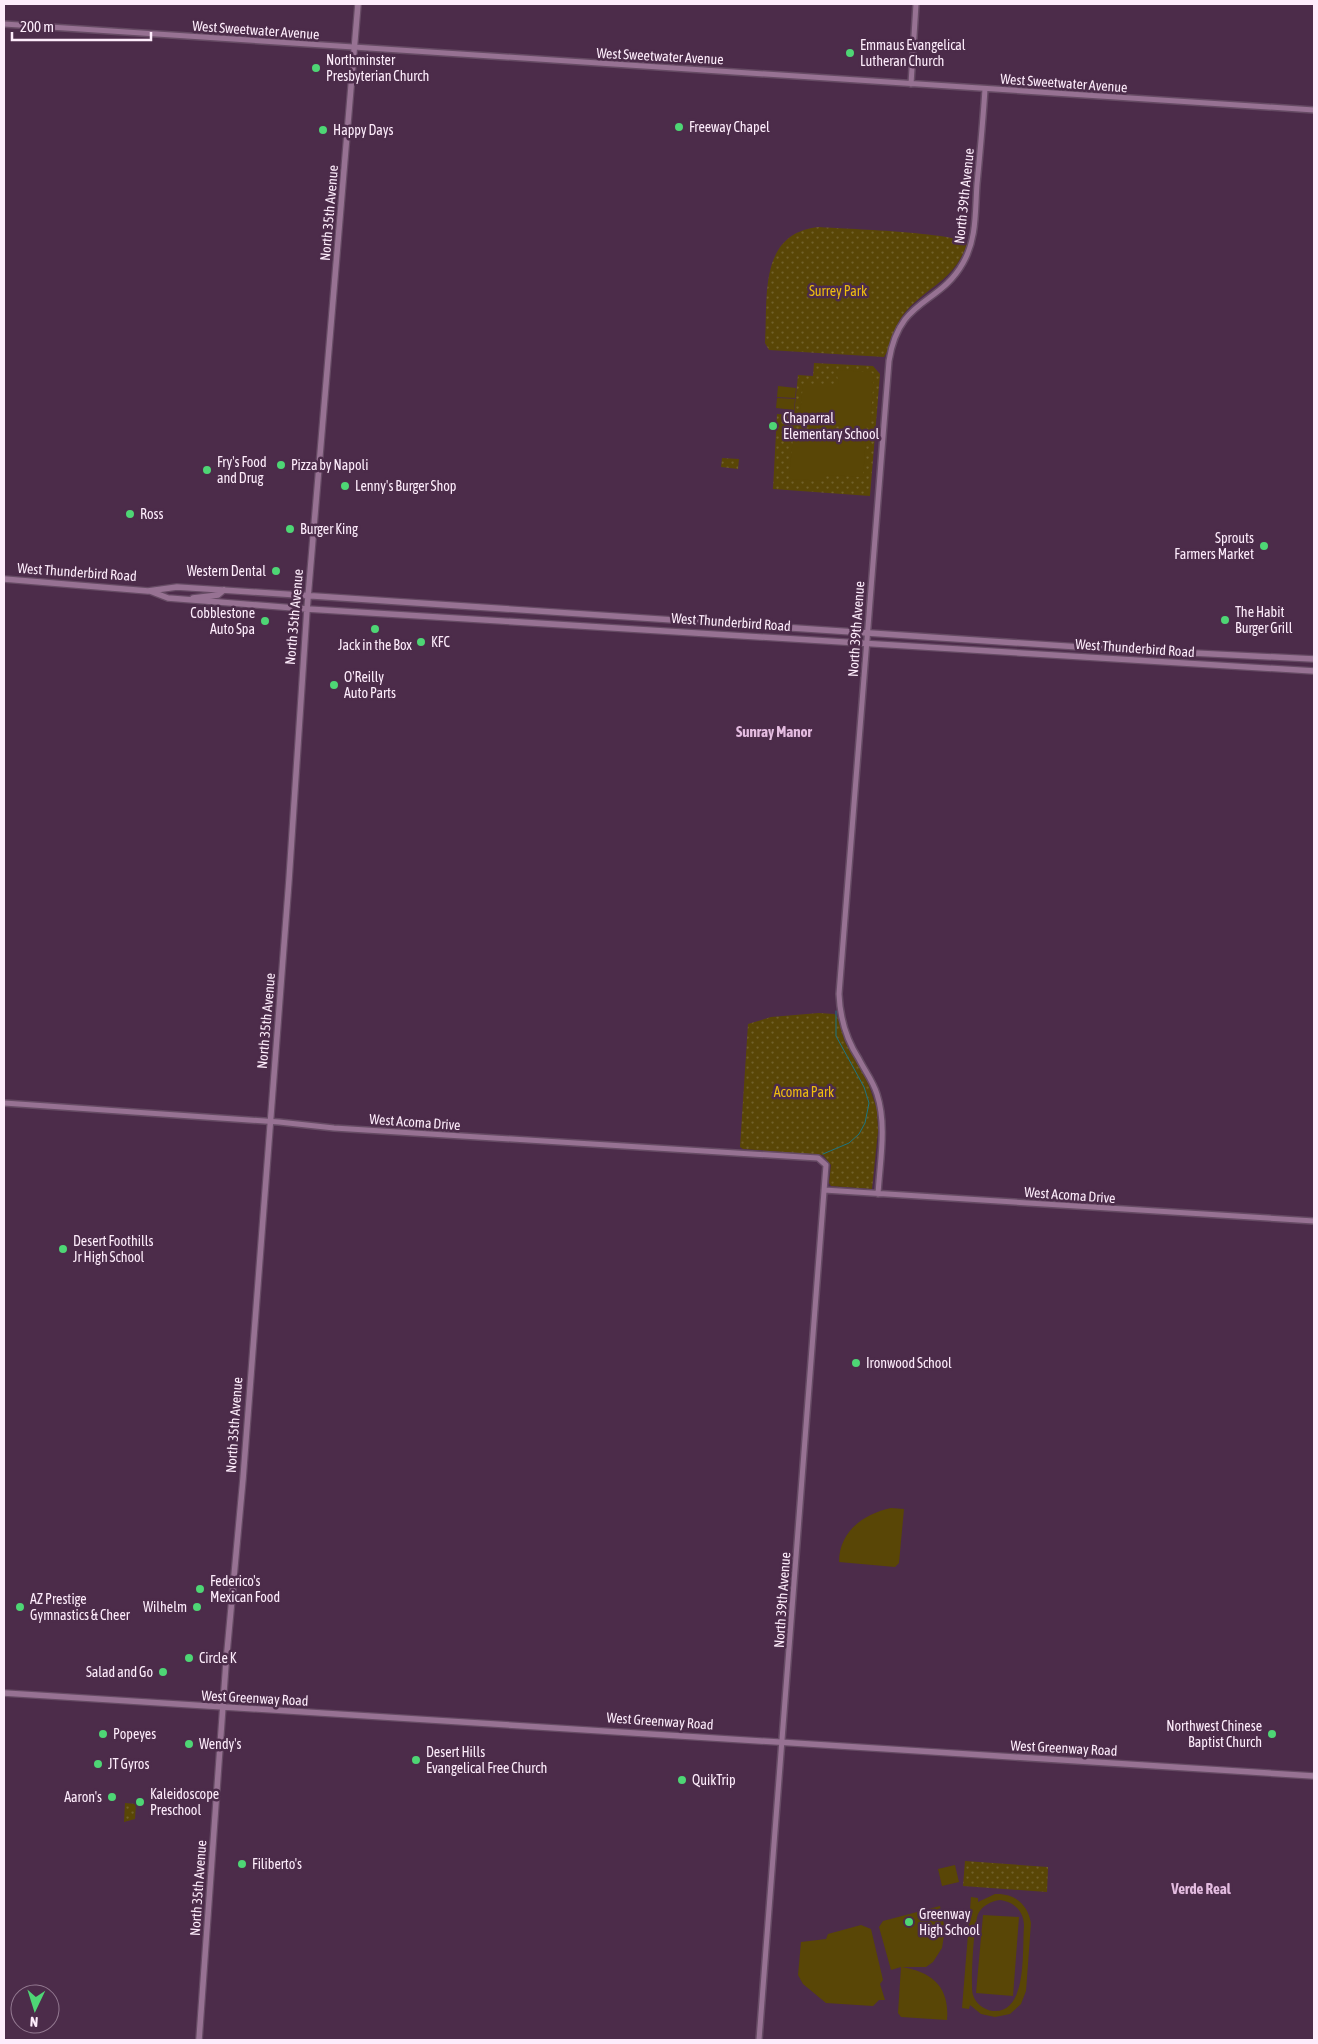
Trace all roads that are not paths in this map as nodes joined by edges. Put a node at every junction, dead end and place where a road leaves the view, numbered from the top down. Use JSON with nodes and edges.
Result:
{"nodes":[{"id":1,"x":358,"y":4,"type":"edge"},
{"id":2,"x":916,"y":4,"type":"edge"},
{"id":3,"x":4,"y":24,"type":"edge"},
{"id":4,"x":355,"y":48,"type":"junction"},
{"id":5,"x":911,"y":84,"type":"junction"},
{"id":6,"x":985,"y":89,"type":"junction"},
{"id":7,"x":1314,"y":110,"type":"edge"},
{"id":8,"x":4,"y":579,"type":"edge"},
{"id":9,"x":148,"y":590,"type":"junction"},
{"id":10,"x":224,"y":590,"type":"junction"},
{"id":11,"x":308,"y":596,"type":"junction"},
{"id":12,"x":185,"y":599,"type":"junction"},
{"id":13,"x":307,"y":609,"type":"junction"},
{"id":14,"x":867,"y":633,"type":"junction"},
{"id":15,"x":866,"y":644,"type":"junction"},
{"id":16,"x":1314,"y":659,"type":"edge"},
{"id":17,"x":1314,"y":671,"type":"edge"},
{"id":18,"x":4,"y":1103,"type":"edge"},
{"id":19,"x":270,"y":1122,"type":"junction"},
{"id":20,"x":825,"y":1162,"type":"joint"},
{"id":21,"x":824,"y":1190,"type":"junction"},
{"id":22,"x":878,"y":1194,"type":"junction"},
{"id":23,"x":1314,"y":1222,"type":"edge"},
{"id":24,"x":4,"y":1693,"type":"edge"},
{"id":25,"x":222,"y":1709,"type":"junction"},
{"id":26,"x":782,"y":1742,"type":"junction"},
{"id":27,"x":1314,"y":1776,"type":"edge"},
{"id":28,"x":199,"y":2040,"type":"edge"},
{"id":29,"x":759,"y":2040,"type":"edge"}],
"edges":[{"from":1,"to":4,"type":"main road","name":"North 35th Avenue"},
{"from":2,"to":5,"type":"street"},
{"from":3,"to":4,"type":"street","name":"West Sweetwater Avenue"},
{"from":4,"to":5,"type":"street","name":"West Sweetwater Avenue"},
{"from":4,"to":11,"type":"main road","name":"North 35th Avenue"},
{"from":5,"to":6,"type":"street","name":"West Sweetwater Avenue"},
{"from":6,"to":7,"type":"street","name":"West Sweetwater Avenue"},
{"from":6,"to":14,"type":"street","name":"North 39th Avenue"},
{"from":8,"to":9,"type":"main road","name":"West Thunderbird Road"},
{"from":9,"to":10,"type":"main road","name":"West Thunderbird Road"},
{"from":9,"to":12,"type":"main road","name":"West Thunderbird Road"},
{"from":10,"to":11,"type":"main road","name":"West Thunderbird Road"},
{"from":10,"to":12,"type":"main road"},
{"from":11,"to":13,"type":"main road","name":"North 35th Avenue"},
{"from":11,"to":14,"type":"main road","name":"West Thunderbird Road"},
{"from":12,"to":13,"type":"main road","name":"West Thunderbird Road"},
{"from":13,"to":15,"type":"main road","name":"West Thunderbird Road"},
{"from":13,"to":19,"type":"main road","name":"North 35th Avenue"},
{"from":14,"to":15,"type":"street","name":"North 39th Avenue"},
{"from":14,"to":16,"type":"main road","name":"West Thunderbird Road"},
{"from":15,"to":17,"type":"main road","name":"West Thunderbird Road"},
{"from":15,"to":22,"type":"street","name":"North 39th Avenue"},
{"from":18,"to":19,"type":"street","name":"West Acoma Drive"},
{"from":19,"to":20,"type":"street","name":"West Acoma Drive"},
{"from":19,"to":25,"type":"main road","name":"North 35th Avenue"},
{"from":20,"to":21,"type":"street","name":"North 39th Avenue"},
{"from":21,"to":22,"type":"street","name":"West Acoma Drive"},
{"from":21,"to":26,"type":"street","name":"North 39th Avenue"},
{"from":22,"to":23,"type":"street","name":"West Acoma Drive"},
{"from":24,"to":25,"type":"main road","name":"West Greenway Road"},
{"from":25,"to":26,"type":"main road","name":"West Greenway Road"},
{"from":25,"to":28,"type":"main road","name":"North 35th Avenue"},
{"from":26,"to":27,"type":"main road","name":"West Greenway Road"},
{"from":26,"to":29,"type":"street","name":"North 39th Avenue"}]}
